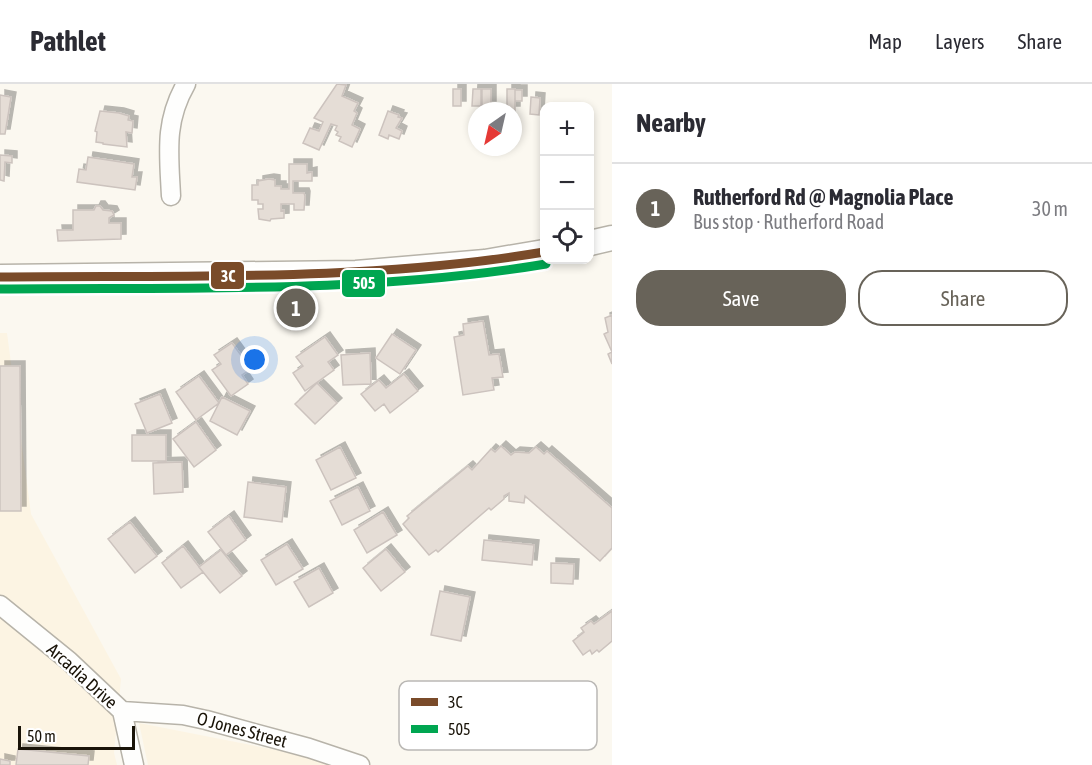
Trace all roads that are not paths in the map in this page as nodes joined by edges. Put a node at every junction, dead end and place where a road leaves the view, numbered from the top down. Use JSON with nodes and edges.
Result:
{"nodes":[{"id":1,"x":186,"y":84,"type":"edge"},
{"id":2,"x":171,"y":196,"type":"dead end"},
{"id":3,"x":612,"y":238,"type":"edge"},
{"id":4,"x":594,"y":242,"type":"edge"},
{"id":5,"x":540,"y":253,"type":"edge"},
{"id":6,"x":0,"y":277,"type":"edge"},
{"id":7,"x":0,"y":605,"type":"edge"},
{"id":8,"x":122,"y":711,"type":"junction"},
{"id":9,"x":134,"y":765,"type":"edge"},
{"id":10,"x":360,"y":765,"type":"edge"}],
"edges":[{"from":1,"to":2,"type":"street"},
{"from":3,"to":4,"type":"street"},
{"from":5,"to":6,"type":"street"},
{"from":7,"to":8,"type":"street","name":"Arcadia Drive"},
{"from":8,"to":9,"type":"street","name":"Arcadia Drive"},
{"from":8,"to":10,"type":"street","name":"O Jones Street"}]}
